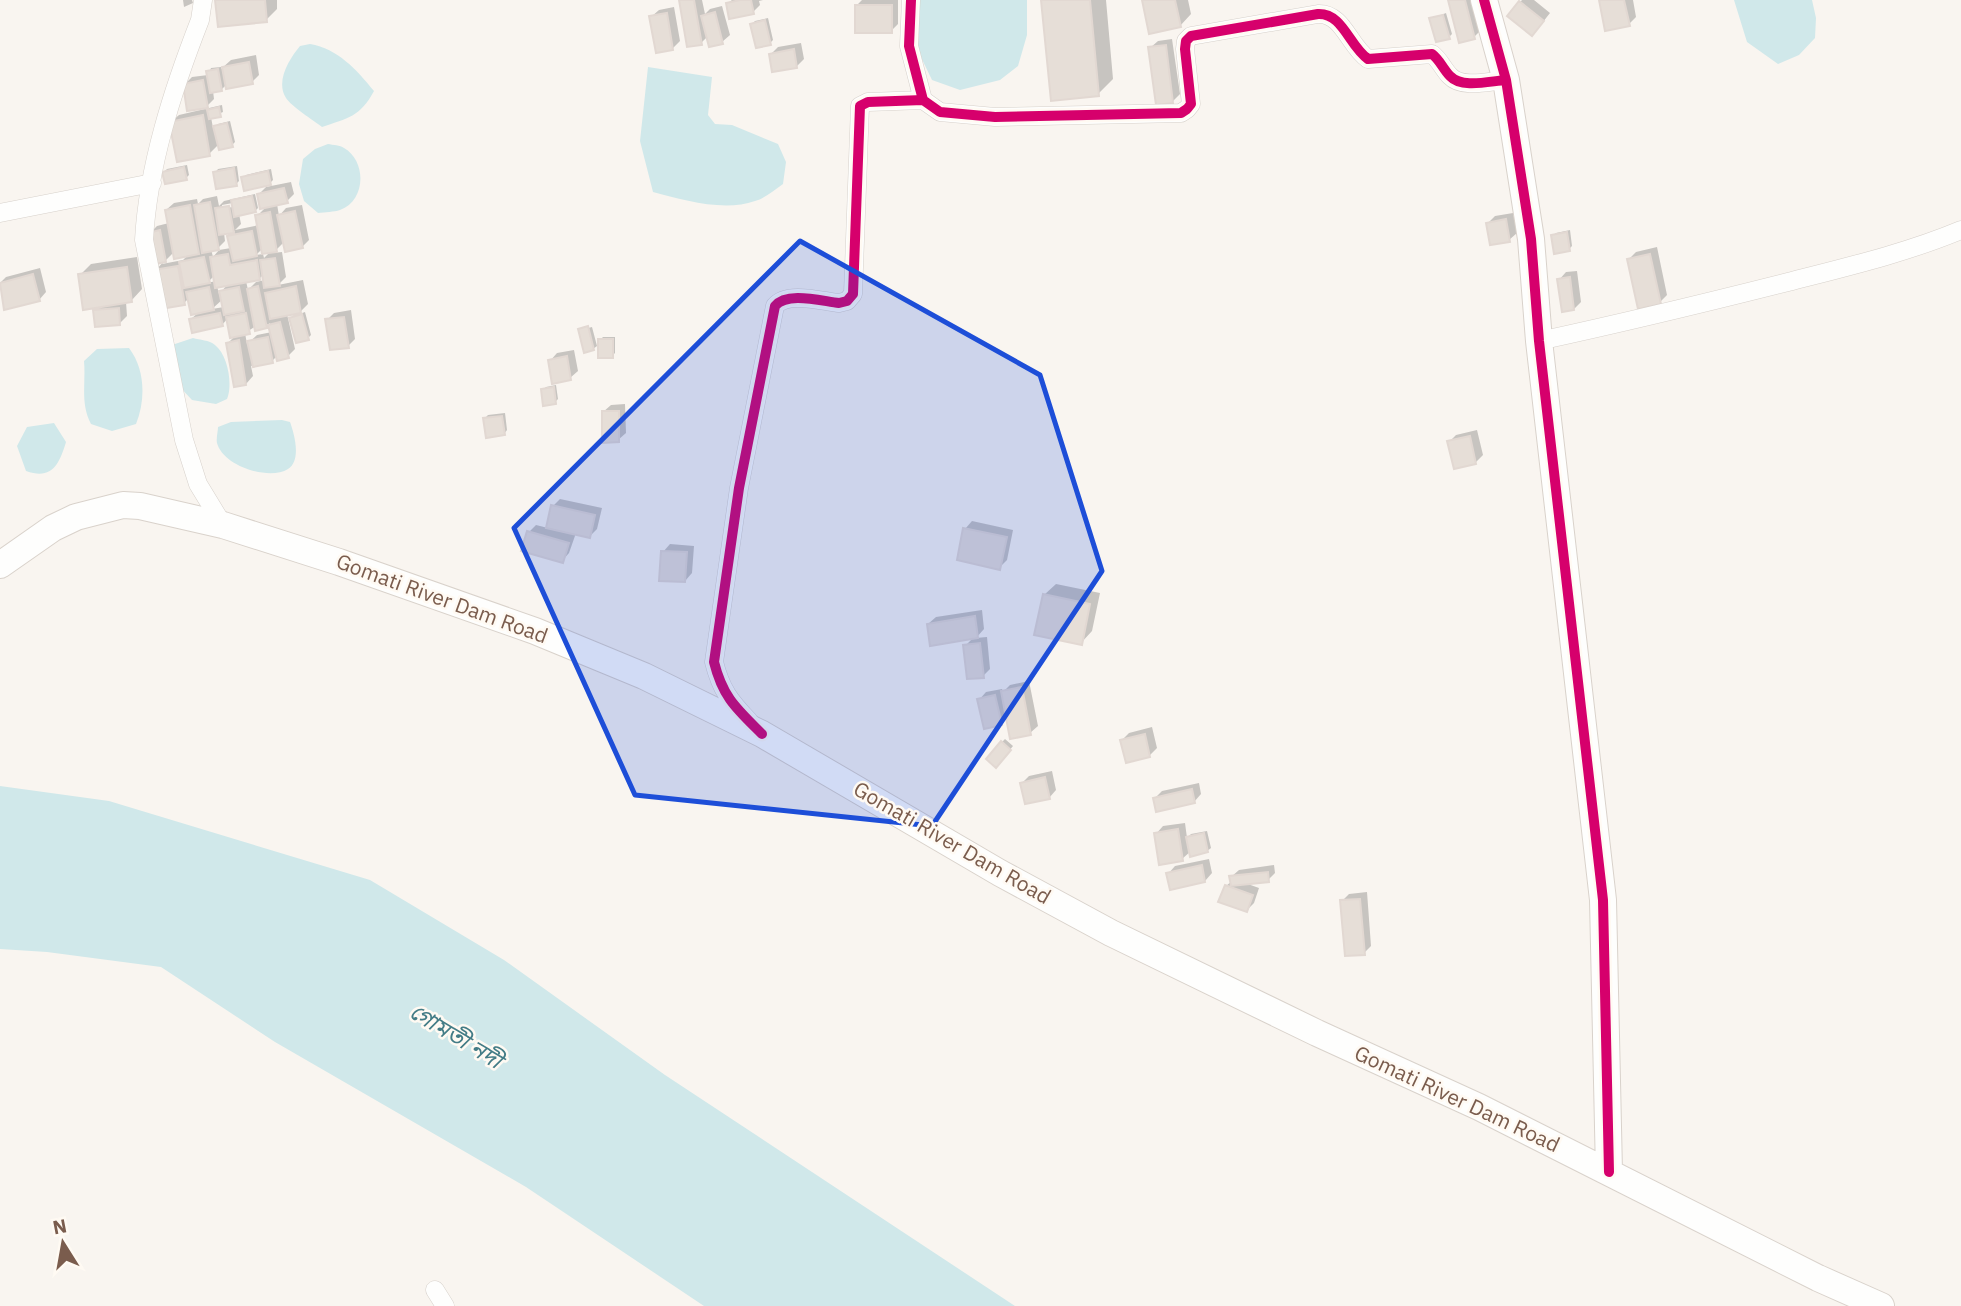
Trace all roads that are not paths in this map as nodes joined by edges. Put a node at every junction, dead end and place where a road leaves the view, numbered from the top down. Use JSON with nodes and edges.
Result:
{"nodes":[{"id":1,"x":203,"y":0,"type":"edge"},
{"id":2,"x":911,"y":0,"type":"edge"},
{"id":3,"x":1484,"y":0,"type":"edge"},
{"id":4,"x":1506,"y":80,"type":"junction"},
{"id":5,"x":923,"y":100,"type":"junction"},
{"id":6,"x":152,"y":183,"type":"junction"},
{"id":7,"x":0,"y":213,"type":"edge"},
{"id":8,"x":1961,"y":230,"type":"edge"},
{"id":9,"x":1539,"y":341,"type":"junction"},
{"id":10,"x":223,"y":525,"type":"junction"},
{"id":11,"x":0,"y":565,"type":"edge"},
{"id":12,"x":762,"y":734,"type":"junction"},
{"id":13,"x":1609,"y":1172,"type":"junction"},
{"id":14,"x":435,"y":1290,"type":"dead end"},
{"id":15,"x":445,"y":1306,"type":"edge"},
{"id":16,"x":1881,"y":1306,"type":"edge"}],
"edges":[{"from":1,"to":6,"type":"street"},
{"from":2,"to":5,"type":"street"},
{"from":3,"to":4,"type":"main road"},
{"from":4,"to":5,"type":"street"},
{"from":4,"to":9,"type":"main road"},
{"from":5,"to":12,"type":"street"},
{"from":6,"to":7,"type":"street"},
{"from":6,"to":10,"type":"street"},
{"from":8,"to":9,"type":"street"},
{"from":9,"to":13,"type":"main road"},
{"from":10,"to":11,"type":"main road","name":"Gomati River Dam Road"},
{"from":10,"to":12,"type":"main road","name":"Gomati River Dam Road"},
{"from":12,"to":13,"type":"main road","name":"Gomati River Dam Road"},
{"from":13,"to":16,"type":"main road","name":"Gomati River Dam Road"},
{"from":14,"to":15,"type":"street"}]}
